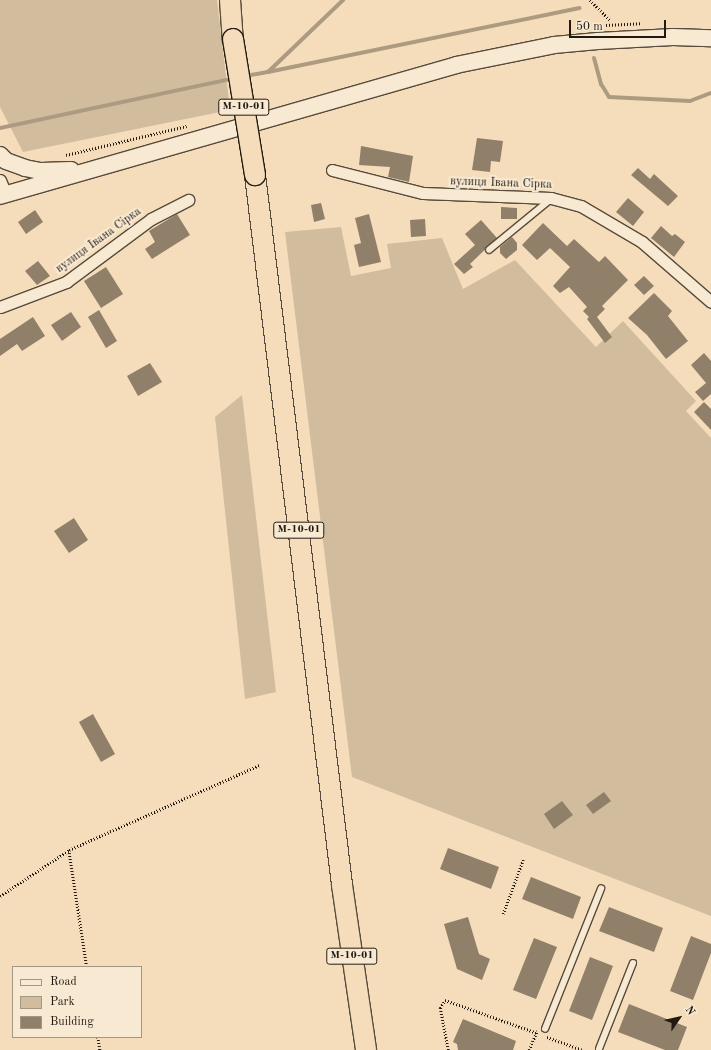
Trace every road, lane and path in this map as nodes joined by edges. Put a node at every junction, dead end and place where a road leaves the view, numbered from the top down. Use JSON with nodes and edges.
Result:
{"nodes":[{"id":1,"x":230,"y":0,"type":"edge"},
{"id":2,"x":590,"y":0,"type":"edge"},
{"id":3,"x":610,"y":20,"type":"dead end"},
{"id":4,"x":711,"y":38,"type":"edge"},
{"id":5,"x":0,"y":155,"type":"edge"},
{"id":6,"x":94,"y":169,"type":"junction"},
{"id":7,"x":332,"y":170,"type":"dead end"},
{"id":8,"x":2,"y":190,"type":"edge"},
{"id":9,"x":553,"y":198,"type":"junction"},
{"id":10,"x":188,"y":200,"type":"dead end"},
{"id":11,"x":489,"y":250,"type":"dead end"},
{"id":12,"x":711,"y":302,"type":"edge"},
{"id":13,"x":0,"y":307,"type":"edge"},
{"id":14,"x":260,"y":766,"type":"dead end"},
{"id":15,"x":69,"y":850,"type":"junction"},
{"id":16,"x":523,"y":860,"type":"dead end"},
{"id":17,"x":601,"y":889,"type":"dead end"},
{"id":18,"x":0,"y":896,"type":"edge"},
{"id":19,"x":503,"y":914,"type":"dead end"},
{"id":20,"x":632,"y":963,"type":"dead end"},
{"id":21,"x":87,"y":966,"type":"edge"},
{"id":22,"x":538,"y":1027,"type":"dead end"},
{"id":23,"x":545,"y":1029,"type":"dead end"},
{"id":24,"x":536,"y":1032,"type":"junction"},
{"id":25,"x":98,"y":1038,"type":"edge"},
{"id":26,"x":599,"y":1049,"type":"edge"},
{"id":27,"x":100,"y":1050,"type":"edge"},
{"id":28,"x":365,"y":1050,"type":"edge"},
{"id":29,"x":448,"y":1050,"type":"edge"},
{"id":30,"x":530,"y":1050,"type":"edge"},
{"id":31,"x":582,"y":1050,"type":"edge"}],
"edges":[{"from":1,"to":28,"type":"highway","number":"М-10-01","bridge":true},
{"from":2,"to":3,"type":"path"},
{"from":4,"to":6,"type":"main road"},
{"from":5,"to":6,"type":"main road"},
{"from":6,"to":8,"type":"main road"},
{"from":7,"to":9,"type":"street","name":"вулиця Івана Сірка"},
{"from":9,"to":11,"type":"lane"},
{"from":9,"to":12,"type":"street","name":"вулиця Івана Сірка"},
{"from":10,"to":13,"type":"street","name":"вулиця Івана Сірка"},
{"from":14,"to":15,"type":"path"},
{"from":15,"to":18,"type":"path"},
{"from":15,"to":21,"type":"path"},
{"from":16,"to":19,"type":"path"},
{"from":17,"to":23,"type":"lane"},
{"from":20,"to":26,"type":"lane"},
{"from":22,"to":24,"type":"path"},
{"from":24,"to":29,"type":"path"},
{"from":24,"to":30,"type":"path"},
{"from":24,"to":31,"type":"path"},
{"from":25,"to":27,"type":"path"}]}
